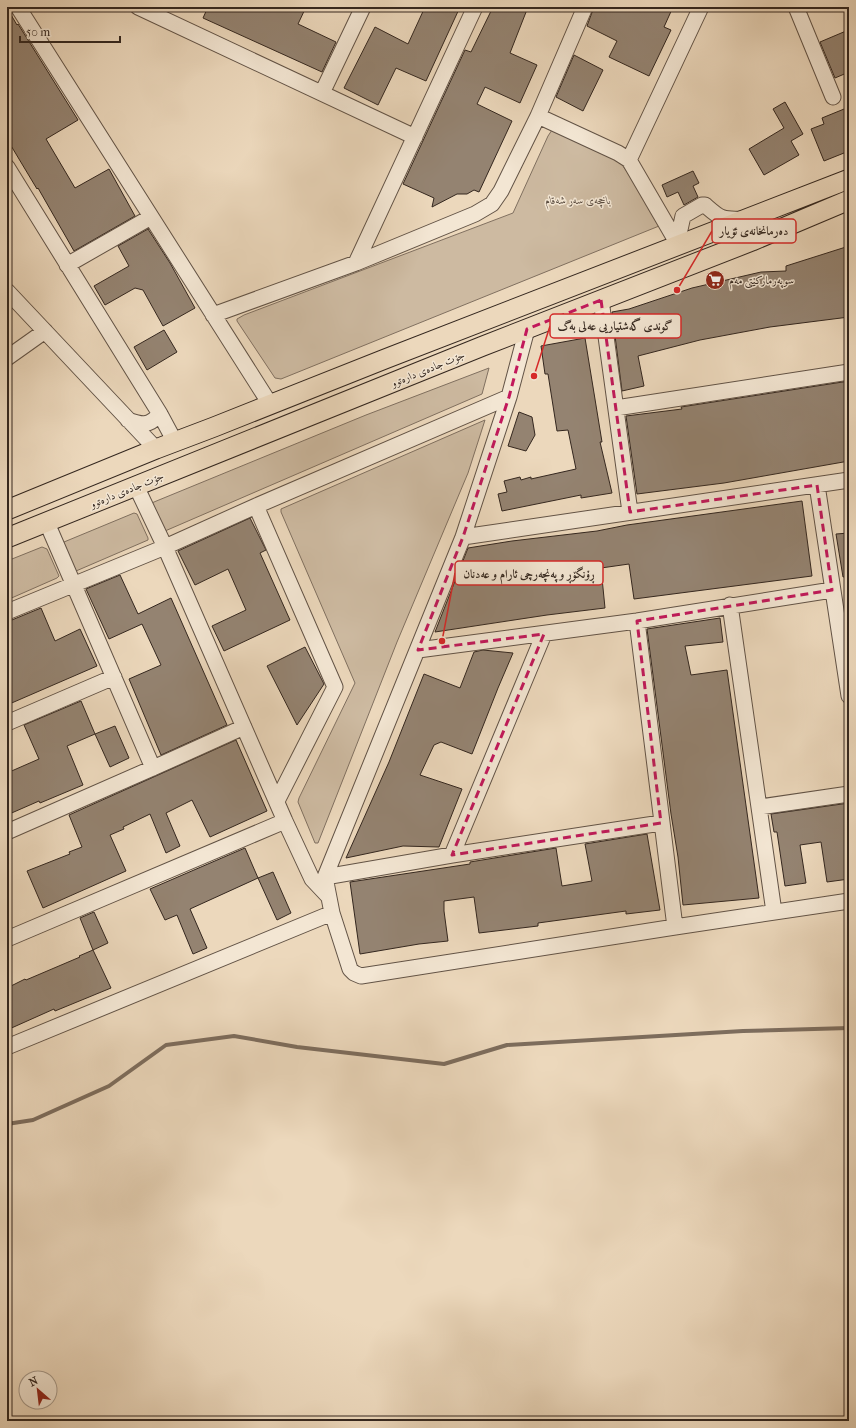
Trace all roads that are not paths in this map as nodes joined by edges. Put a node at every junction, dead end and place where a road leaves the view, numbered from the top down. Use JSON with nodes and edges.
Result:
{"nodes":[{"id":1,"x":18,"y":7,"type":"edge"},
{"id":2,"x":138,"y":7,"type":"edge"},
{"id":3,"x":363,"y":7,"type":"edge"},
{"id":4,"x":475,"y":7,"type":"edge"},
{"id":5,"x":585,"y":7,"type":"edge"},
{"id":6,"x":701,"y":7,"type":"edge"},
{"id":7,"x":796,"y":7,"type":"edge"},
{"id":8,"x":322,"y":93,"type":"junction"},
{"id":9,"x":833,"y":97,"type":"dead end"},
{"id":10,"x":538,"y":116,"type":"junction"},
{"id":11,"x":415,"y":137,"type":"junction"},
{"id":12,"x":629,"y":160,"type":"junction"},
{"id":13,"x":7,"y":167,"type":"edge"},
{"id":14,"x":849,"y":179,"type":"edge"},
{"id":15,"x":849,"y":200,"type":"edge"},
{"id":16,"x":150,"y":217,"type":"junction"},
{"id":17,"x":747,"y":219,"type":"junction"},
{"id":18,"x":677,"y":243,"type":"junction"},
{"id":19,"x":356,"y":263,"type":"junction"},
{"id":20,"x":67,"y":265,"type":"junction"},
{"id":21,"x":7,"y":291,"type":"edge"},
{"id":22,"x":601,"y":300,"type":"junction"},
{"id":23,"x":213,"y":315,"type":"junction"},
{"id":24,"x":527,"y":329,"type":"junction"},
{"id":25,"x":45,"y":331,"type":"junction"},
{"id":26,"x":7,"y":358,"type":"edge"},
{"id":27,"x":849,"y":372,"type":"edge"},
{"id":28,"x":509,"y":397,"type":"junction"},
{"id":29,"x":274,"y":403,"type":"junction"},
{"id":30,"x":616,"y":408,"type":"junction"},
{"id":31,"x":160,"y":414,"type":"junction"},
{"id":32,"x":128,"y":420,"type":"junction"},
{"id":33,"x":288,"y":425,"type":"junction"},
{"id":34,"x":175,"y":442,"type":"junction"},
{"id":35,"x":156,"y":449,"type":"junction"},
{"id":36,"x":849,"y":480,"type":"edge"},
{"id":37,"x":817,"y":485,"type":"junction"},
{"id":38,"x":136,"y":486,"type":"junction"},
{"id":39,"x":256,"y":506,"type":"junction"},
{"id":40,"x":7,"y":510,"type":"edge"},
{"id":41,"x":630,"y":512,"type":"junction"},
{"id":42,"x":47,"y":523,"type":"junction"},
{"id":43,"x":463,"y":537,"type":"junction"},
{"id":44,"x":7,"y":538,"type":"edge"},
{"id":45,"x":165,"y":547,"type":"junction"},
{"id":46,"x":73,"y":584,"type":"junction"},
{"id":47,"x":832,"y":590,"type":"junction"},
{"id":48,"x":730,"y":605,"type":"junction"},
{"id":49,"x":7,"y":612,"type":"edge"},
{"id":50,"x":637,"y":620,"type":"junction"},
{"id":51,"x":544,"y":634,"type":"junction"},
{"id":52,"x":418,"y":650,"type":"junction"},
{"id":53,"x":114,"y":676,"type":"junction"},
{"id":54,"x":849,"y":696,"type":"edge"},
{"id":55,"x":7,"y":723,"type":"edge"},
{"id":56,"x":244,"y":727,"type":"junction"},
{"id":57,"x":153,"y":768,"type":"junction"},
{"id":58,"x":849,"y":794,"type":"edge"},
{"id":59,"x":277,"y":801,"type":"junction"},
{"id":60,"x":760,"y":807,"type":"junction"},
{"id":61,"x":285,"y":821,"type":"junction"},
{"id":62,"x":661,"y":823,"type":"junction"},
{"id":63,"x":7,"y":832,"type":"edge"},
{"id":64,"x":452,"y":855,"type":"junction"},
{"id":65,"x":325,"y":877,"type":"junction"},
{"id":66,"x":328,"y":896,"type":"junction"},
{"id":67,"x":849,"y":901,"type":"edge"},
{"id":68,"x":774,"y":912,"type":"junction"},
{"id":69,"x":332,"y":913,"type":"junction"},
{"id":70,"x":675,"y":927,"type":"junction"},
{"id":71,"x":7,"y":939,"type":"edge"},
{"id":72,"x":7,"y":1047,"type":"edge"}],
"edges":[{"from":1,"to":16,"type":"street"},
{"from":2,"to":8,"type":"street"},
{"from":3,"to":8,"type":"street"},
{"from":4,"to":11,"type":"street"},
{"from":5,"to":10,"type":"street"},
{"from":6,"to":12,"type":"street"},
{"from":7,"to":9,"type":"street"},
{"from":8,"to":11,"type":"street"},
{"from":10,"to":12,"type":"street"},
{"from":10,"to":19,"type":"street"},
{"from":11,"to":19,"type":"street"},
{"from":12,"to":18,"type":"street"},
{"from":13,"to":20,"type":"street"},
{"from":14,"to":17,"type":"main road"},
{"from":15,"to":22,"type":"main road","name":"جۆت جادەی دارەتوو"},
{"from":16,"to":20,"type":"street"},
{"from":16,"to":23,"type":"street"},
{"from":17,"to":18,"type":"main road"},
{"from":17,"to":18,"type":"street"},
{"from":18,"to":29,"type":"main road"},
{"from":19,"to":23,"type":"street"},
{"from":20,"to":31,"type":"street"},
{"from":21,"to":25,"type":"street"},
{"from":22,"to":24,"type":"main road","name":"جۆت جادەی دارەتوو"},
{"from":22,"to":30,"type":"street"},
{"from":23,"to":29,"type":"street"},
{"from":24,"to":28,"type":"street"},
{"from":24,"to":33,"type":"main road","name":"جۆت جادەی دارەتوو"},
{"from":25,"to":26,"type":"street"},
{"from":25,"to":32,"type":"street"},
{"from":27,"to":30,"type":"street"},
{"from":28,"to":39,"type":"street"},
{"from":28,"to":43,"type":"street"},
{"from":29,"to":33,"type":"main road"},
{"from":29,"to":34,"type":"main road"},
{"from":30,"to":41,"type":"street"},
{"from":31,"to":32,"type":"street"},
{"from":31,"to":34,"type":"street"},
{"from":32,"to":35,"type":"street"},
{"from":33,"to":38,"type":"main road","name":"جۆت جادەی دارەتوو"},
{"from":34,"to":35,"type":"main road"},
{"from":35,"to":40,"type":"main road"},
{"from":36,"to":37,"type":"street"},
{"from":37,"to":41,"type":"street"},
{"from":37,"to":47,"type":"street"},
{"from":38,"to":42,"type":"main road","name":"جۆت جادەی دارەتوو"},
{"from":38,"to":45,"type":"street"},
{"from":39,"to":45,"type":"street"},
{"from":39,"to":59,"type":"street"},
{"from":41,"to":43,"type":"street"},
{"from":42,"to":44,"type":"main road","name":"جۆت جادەی دارەتوو"},
{"from":42,"to":46,"type":"street"},
{"from":43,"to":52,"type":"street"},
{"from":45,"to":46,"type":"street"},
{"from":45,"to":56,"type":"street"},
{"from":46,"to":49,"type":"street"},
{"from":46,"to":53,"type":"street"},
{"from":47,"to":48,"type":"street"},
{"from":47,"to":54,"type":"street"},
{"from":48,"to":50,"type":"street"},
{"from":48,"to":60,"type":"street"},
{"from":50,"to":51,"type":"street"},
{"from":50,"to":62,"type":"street"},
{"from":51,"to":52,"type":"street"},
{"from":51,"to":64,"type":"street"},
{"from":52,"to":65,"type":"street"},
{"from":53,"to":55,"type":"street"},
{"from":53,"to":57,"type":"street"},
{"from":56,"to":57,"type":"street"},
{"from":56,"to":59,"type":"street"},
{"from":57,"to":63,"type":"street"},
{"from":58,"to":60,"type":"street"},
{"from":59,"to":61,"type":"street"},
{"from":60,"to":68,"type":"street"},
{"from":61,"to":66,"type":"street"},
{"from":61,"to":71,"type":"street"},
{"from":62,"to":64,"type":"street"},
{"from":62,"to":70,"type":"street"},
{"from":64,"to":65,"type":"street"},
{"from":65,"to":66,"type":"street"},
{"from":66,"to":69,"type":"street"},
{"from":67,"to":68,"type":"street"},
{"from":68,"to":70,"type":"street"},
{"from":69,"to":70,"type":"street"},
{"from":69,"to":72,"type":"street"}]}
